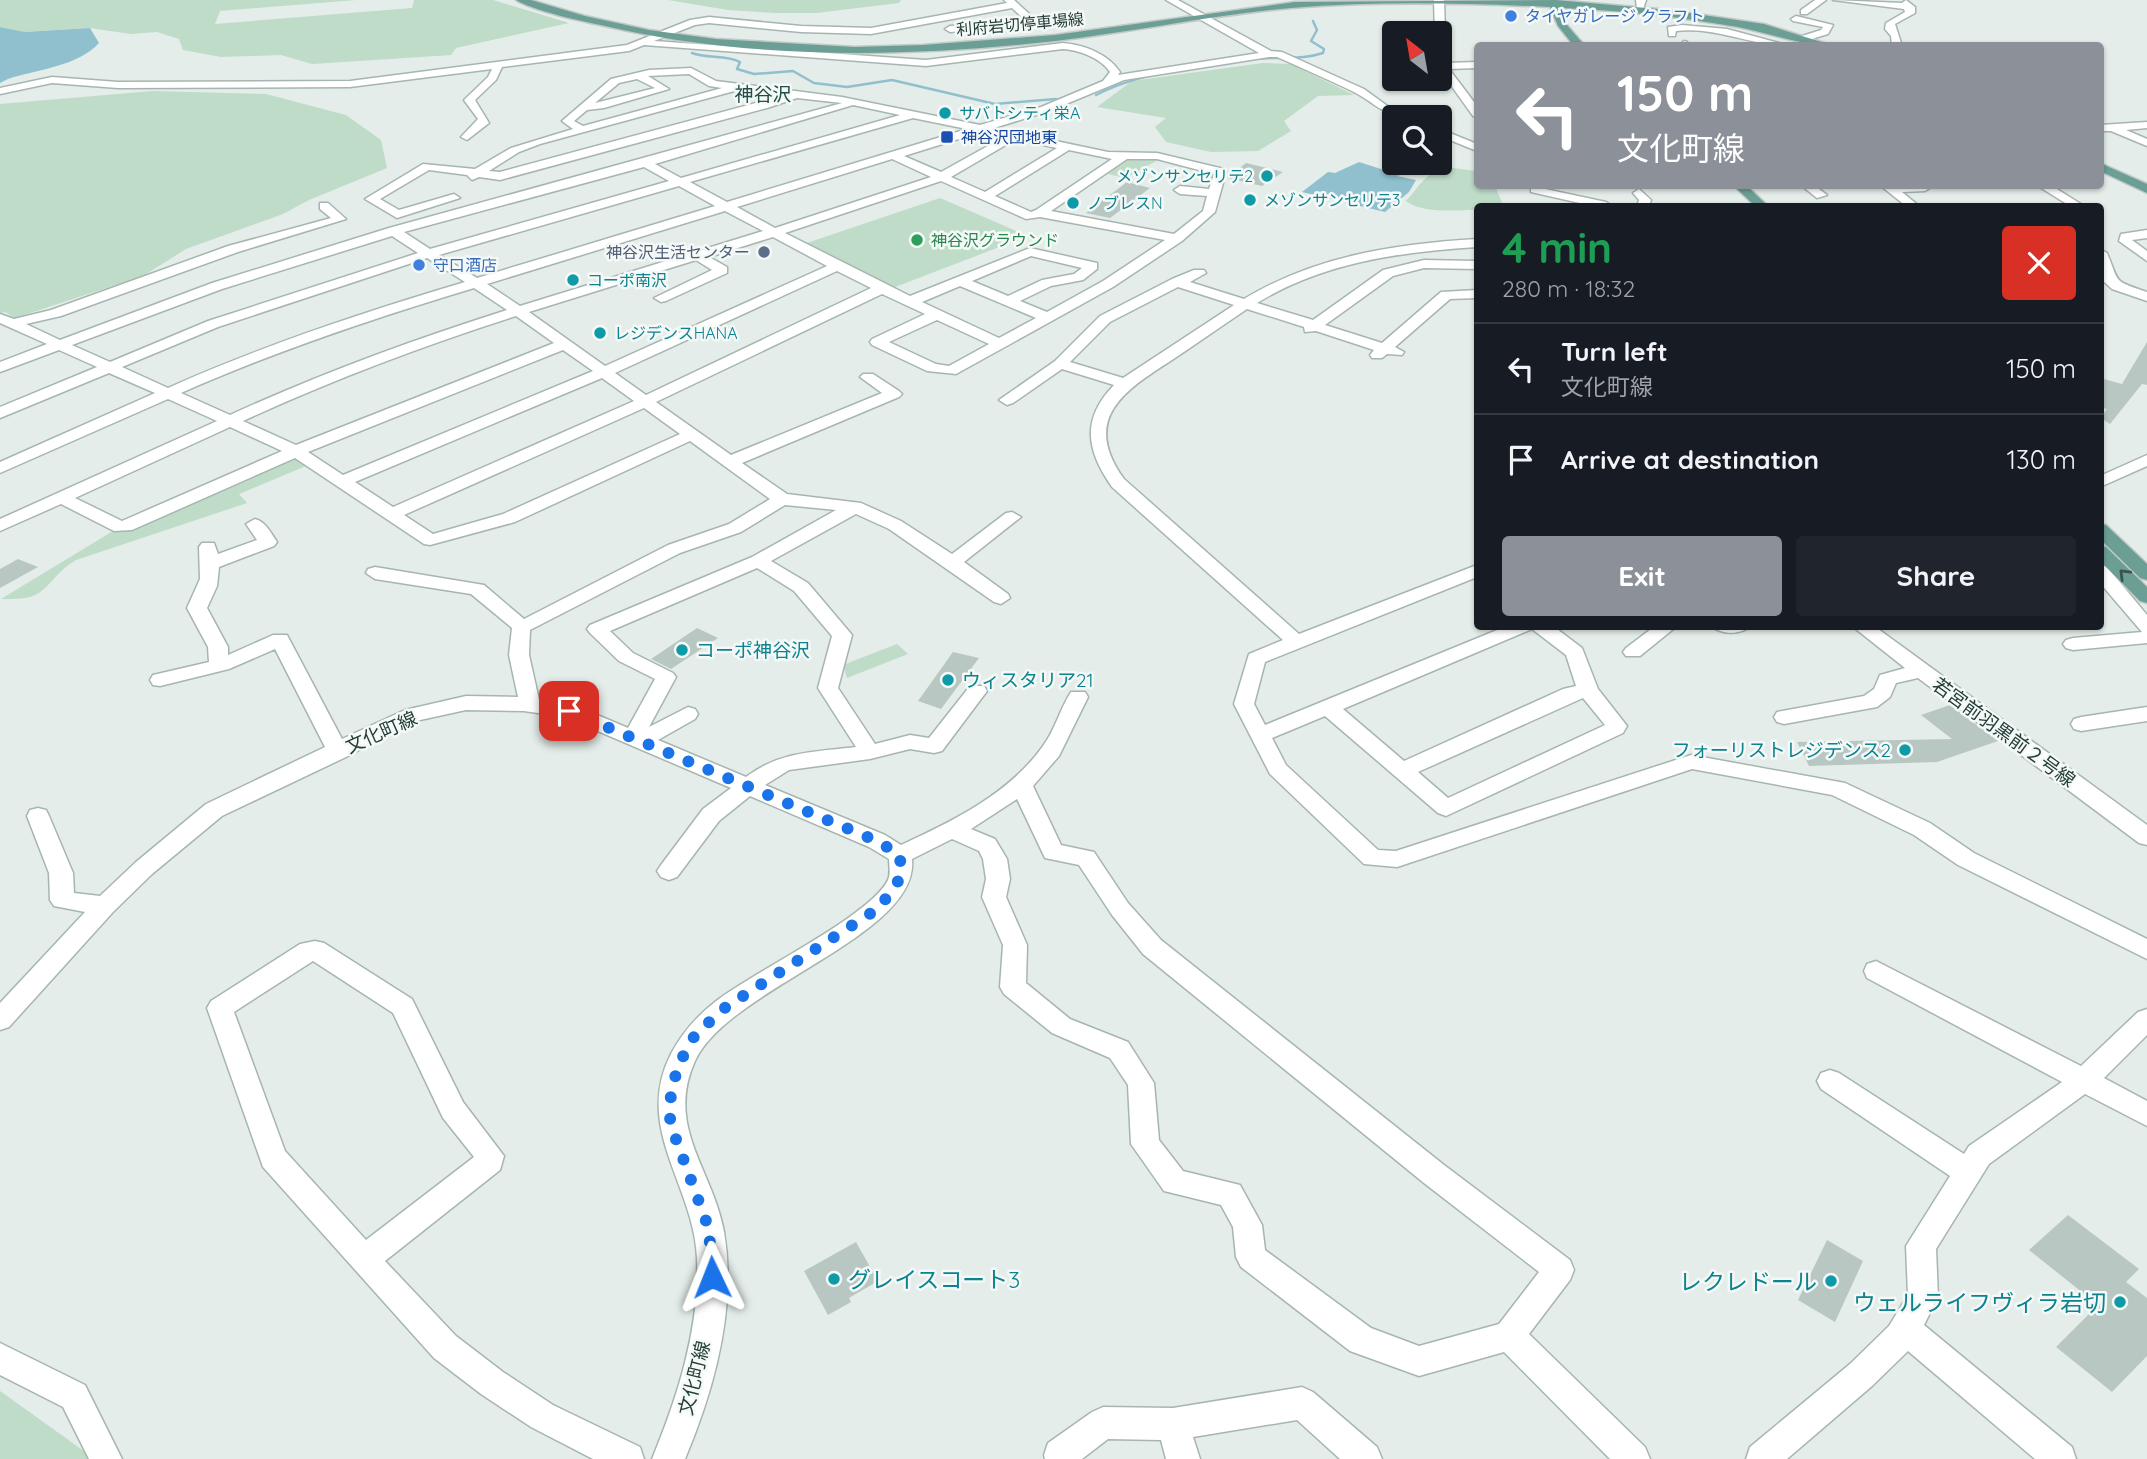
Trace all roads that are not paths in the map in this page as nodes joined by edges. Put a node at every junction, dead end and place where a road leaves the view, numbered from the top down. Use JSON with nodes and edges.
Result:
{"nodes":[{"id":1,"x":521,"y":0,"type":"edge"},
{"id":2,"x":542,"y":0,"type":"edge"},
{"id":3,"x":992,"y":0,"type":"edge"},
{"id":4,"x":1171,"y":0,"type":"edge"},
{"id":5,"x":1303,"y":0,"type":"edge"},
{"id":6,"x":1439,"y":0,"type":"edge"},
{"id":7,"x":1536,"y":0,"type":"edge"},
{"id":8,"x":1821,"y":0,"type":"edge"},
{"id":9,"x":1838,"y":0,"type":"edge"},
{"id":10,"x":1012,"y":2,"type":"edge"},
{"id":11,"x":1552,"y":2,"type":"edge"},
{"id":12,"x":1567,"y":2,"type":"edge"},
{"id":13,"x":1640,"y":3,"type":"edge"},
{"id":14,"x":1906,"y":4,"type":"edge"},
{"id":15,"x":1201,"y":15,"type":"junction"},
{"id":16,"x":1575,"y":19,"type":"dead end"},
{"id":17,"x":1440,"y":21,"type":"edge"},
{"id":18,"x":1734,"y":23,"type":"junction"},
{"id":19,"x":920,"y":24,"type":"junction"},
{"id":20,"x":852,"y":30,"type":"junction"},
{"id":21,"x":1722,"y":31,"type":"junction"},
{"id":22,"x":1776,"y":31,"type":"junction"},
{"id":23,"x":667,"y":32,"type":"junction"},
{"id":24,"x":1672,"y":34,"type":"dead end"},
{"id":25,"x":1805,"y":38,"type":"junction"},
{"id":26,"x":1577,"y":42,"type":"edge"},
{"id":27,"x":1728,"y":42,"type":"edge"},
{"id":28,"x":1768,"y":42,"type":"edge"},
{"id":29,"x":1817,"y":42,"type":"edge"},
{"id":30,"x":1896,"y":42,"type":"edge"},
{"id":31,"x":643,"y":43,"type":"junction"},
{"id":32,"x":1269,"y":54,"type":"junction"},
{"id":33,"x":1452,"y":64,"type":"edge"},
{"id":34,"x":1474,"y":65,"type":"edge"},
{"id":35,"x":498,"y":66,"type":"junction"},
{"id":36,"x":638,"y":75,"type":"junction"},
{"id":37,"x":1452,"y":79,"type":"edge"},
{"id":38,"x":1108,"y":81,"type":"junction"},
{"id":39,"x":744,"y":86,"type":"junction"},
{"id":40,"x":0,"y":91,"type":"edge"},
{"id":41,"x":796,"y":95,"type":"junction"},
{"id":42,"x":857,"y":103,"type":"junction"},
{"id":43,"x":1382,"y":106,"type":"edge"},
{"id":44,"x":583,"y":107,"type":"junction"},
{"id":45,"x":1474,"y":110,"type":"edge"},
{"id":46,"x":911,"y":116,"type":"junction"},
{"id":47,"x":2147,"y":125,"type":"edge"},
{"id":48,"x":2105,"y":128,"type":"edge"},
{"id":49,"x":976,"y":129,"type":"junction"},
{"id":50,"x":583,"y":130,"type":"junction"},
{"id":51,"x":1014,"y":136,"type":"junction"},
{"id":52,"x":467,"y":137,"type":"dead end"},
{"id":53,"x":1452,"y":137,"type":"edge"},
{"id":54,"x":1129,"y":141,"type":"dead end"},
{"id":55,"x":2147,"y":143,"type":"edge"},
{"id":56,"x":616,"y":146,"type":"junction"},
{"id":57,"x":1067,"y":147,"type":"junction"},
{"id":58,"x":1474,"y":147,"type":"edge"},
{"id":59,"x":892,"y":155,"type":"junction"},
{"id":60,"x":1108,"y":155,"type":"junction"},
{"id":61,"x":1125,"y":155,"type":"junction"},
{"id":62,"x":645,"y":163,"type":"junction"},
{"id":63,"x":2104,"y":169,"type":"edge"},
{"id":64,"x":477,"y":173,"type":"junction"},
{"id":65,"x":942,"y":177,"type":"junction"},
{"id":66,"x":681,"y":182,"type":"junction"},
{"id":67,"x":1542,"y":189,"type":"edge"},
{"id":68,"x":1727,"y":189,"type":"edge"},
{"id":69,"x":1743,"y":189,"type":"edge"},
{"id":70,"x":1812,"y":189,"type":"edge"},
{"id":71,"x":1892,"y":189,"type":"edge"},
{"id":72,"x":2049,"y":189,"type":"edge"},
{"id":73,"x":2147,"y":189,"type":"edge"},
{"id":74,"x":1180,"y":190,"type":"dead end"},
{"id":75,"x":1213,"y":193,"type":"junction"},
{"id":76,"x":1639,"y":193,"type":"dead end"},
{"id":77,"x":1821,"y":195,"type":"dead end"},
{"id":78,"x":986,"y":196,"type":"junction"},
{"id":79,"x":454,"y":198,"type":"junction"},
{"id":80,"x":1595,"y":203,"type":"edge"},
{"id":81,"x":1644,"y":203,"type":"edge"},
{"id":82,"x":1743,"y":203,"type":"edge"},
{"id":83,"x":1759,"y":203,"type":"edge"},
{"id":84,"x":1909,"y":203,"type":"edge"},
{"id":85,"x":2073,"y":203,"type":"edge"},
{"id":86,"x":725,"y":205,"type":"junction"},
{"id":87,"x":324,"y":206,"type":"dead end"},
{"id":88,"x":471,"y":209,"type":"junction"},
{"id":89,"x":1040,"y":213,"type":"junction"},
{"id":90,"x":340,"y":219,"type":"junction"},
{"id":91,"x":394,"y":231,"type":"junction"},
{"id":92,"x":775,"y":232,"type":"junction"},
{"id":93,"x":2147,"y":234,"type":"edge"},
{"id":94,"x":1177,"y":237,"type":"junction"},
{"id":95,"x":367,"y":239,"type":"junction"},
{"id":96,"x":1474,"y":243,"type":"edge"},
{"id":97,"x":427,"y":254,"type":"junction"},
{"id":98,"x":698,"y":256,"type":"junction"},
{"id":99,"x":2147,"y":257,"type":"edge"},
{"id":100,"x":1474,"y":265,"type":"edge"},
{"id":101,"x":837,"y":266,"type":"junction"},
{"id":102,"x":1199,"y":273,"type":"dead end"},
{"id":103,"x":2104,"y":276,"type":"edge"},
{"id":104,"x":475,"y":280,"type":"junction"},
{"id":105,"x":961,"y":281,"type":"junction"},
{"id":106,"x":1177,"y":282,"type":"junction"},
{"id":107,"x":881,"y":289,"type":"junction"},
{"id":108,"x":1474,"y":295,"type":"edge"},
{"id":109,"x":2147,"y":297,"type":"edge"},
{"id":110,"x":661,"y":299,"type":"dead end"},
{"id":111,"x":1007,"y":301,"type":"junction"},
{"id":112,"x":909,"y":302,"type":"junction"},
{"id":113,"x":1247,"y":303,"type":"junction"},
{"id":114,"x":518,"y":311,"type":"junction"},
{"id":115,"x":935,"y":315,"type":"junction"},
{"id":116,"x":1048,"y":318,"type":"junction"},
{"id":117,"x":7,"y":320,"type":"edge"},
{"id":118,"x":1312,"y":328,"type":"junction"},
{"id":119,"x":565,"y":344,"type":"junction"},
{"id":120,"x":1000,"y":344,"type":"junction"},
{"id":121,"x":58,"y":345,"type":"junction"},
{"id":122,"x":1060,"y":364,"type":"junction"},
{"id":123,"x":0,"y":366,"type":"edge"},
{"id":124,"x":111,"y":367,"type":"junction"},
{"id":125,"x":604,"y":372,"type":"junction"},
{"id":126,"x":868,"y":377,"type":"dead end"},
{"id":127,"x":1127,"y":384,"type":"junction"},
{"id":128,"x":168,"y":393,"type":"junction"},
{"id":129,"x":1007,"y":400,"type":"dead end"},
{"id":130,"x":644,"y":402,"type":"junction"},
{"id":131,"x":0,"y":413,"type":"edge"},
{"id":132,"x":229,"y":420,"type":"junction"},
{"id":133,"x":690,"y":435,"type":"junction"},
{"id":134,"x":296,"y":451,"type":"junction"},
{"id":135,"x":2147,"y":460,"type":"edge"},
{"id":136,"x":729,"y":462,"type":"junction"},
{"id":137,"x":0,"y":468,"type":"edge"},
{"id":138,"x":2104,"y":480,"type":"edge"},
{"id":139,"x":343,"y":481,"type":"junction"},
{"id":140,"x":62,"y":498,"type":"junction"},
{"id":141,"x":782,"y":499,"type":"junction"},
{"id":142,"x":855,"y":507,"type":"junction"},
{"id":143,"x":393,"y":514,"type":"junction"},
{"id":144,"x":1012,"y":517,"type":"dead end"},
{"id":145,"x":256,"y":524,"type":"dead end"},
{"id":146,"x":0,"y":526,"type":"edge"},
{"id":147,"x":2104,"y":533,"type":"edge"},
{"id":148,"x":2104,"y":555,"type":"edge"},
{"id":149,"x":758,"y":561,"type":"junction"},
{"id":150,"x":952,"y":562,"type":"junction"},
{"id":151,"x":1474,"y":572,"type":"edge"},
{"id":152,"x":375,"y":573,"type":"dead end"},
{"id":153,"x":2147,"y":574,"type":"edge"},
{"id":154,"x":2104,"y":576,"type":"edge"},
{"id":155,"x":2147,"y":597,"type":"edge"},
{"id":156,"x":1001,"y":598,"type":"dead end"},
{"id":157,"x":522,"y":627,"type":"junction"},
{"id":158,"x":2147,"y":627,"type":"edge"},
{"id":159,"x":1516,"y":630,"type":"edge"},
{"id":160,"x":1545,"y":630,"type":"edge"},
{"id":161,"x":1663,"y":630,"type":"edge"},
{"id":162,"x":1866,"y":630,"type":"edge"},
{"id":163,"x":2147,"y":637,"type":"edge"},
{"id":164,"x":1296,"y":642,"type":"junction"},
{"id":165,"x":2073,"y":644,"type":"dead end"},
{"id":166,"x":1633,"y":652,"type":"dead end"},
{"id":167,"x":222,"y":665,"type":"junction"},
{"id":168,"x":1921,"y":671,"type":"junction"},
{"id":169,"x":160,"y":680,"type":"dead end"},
{"id":170,"x":977,"y":691,"type":"dead end"},
{"id":171,"x":1588,"y":691,"type":"junction"},
{"id":172,"x":1078,"y":697,"type":"dead end"},
{"id":173,"x":530,"y":704,"type":"junction"},
{"id":174,"x":1330,"y":709,"type":"junction"},
{"id":175,"x":2147,"y":714,"type":"edge"},
{"id":176,"x":688,"y":715,"type":"dead end"},
{"id":177,"x":1784,"y":717,"type":"dead end"},
{"id":178,"x":2081,"y":724,"type":"dead end"},
{"id":179,"x":1260,"y":735,"type":"junction"},
{"id":180,"x":637,"y":738,"type":"junction"},
{"id":181,"x":338,"y":752,"type":"junction"},
{"id":182,"x":870,"y":752,"type":"junction"},
{"id":183,"x":1401,"y":771,"type":"junction"},
{"id":184,"x":746,"y":786,"type":"junction"},
{"id":185,"x":1022,"y":786,"type":"junction"},
{"id":186,"x":38,"y":816,"type":"dead end"},
{"id":187,"x":951,"y":830,"type":"junction"},
{"id":188,"x":2147,"y":837,"type":"edge"},
{"id":189,"x":900,"y":855,"type":"junction"},
{"id":190,"x":669,"y":871,"type":"dead end"},
{"id":191,"x":105,"y":906,"type":"junction"},
{"id":192,"x":2147,"y":950,"type":"edge"},
{"id":193,"x":1877,"y":971,"type":"dead end"},
{"id":194,"x":2147,"y":1019,"type":"edge"},
{"id":195,"x":0,"y":1020,"type":"edge"},
{"id":196,"x":1830,"y":1081,"type":"dead end"},
{"id":197,"x":2082,"y":1082,"type":"junction"},
{"id":198,"x":2147,"y":1114,"type":"edge"},
{"id":199,"x":1968,"y":1172,"type":"junction"},
{"id":200,"x":364,"y":1259,"type":"junction"},
{"id":201,"x":1905,"y":1329,"type":"junction"},
{"id":202,"x":1509,"y":1336,"type":"junction"},
{"id":203,"x":0,"y":1358,"type":"edge"},
{"id":204,"x":1173,"y":1424,"type":"junction"},
{"id":205,"x":1060,"y":1455,"type":"dead end"},
{"id":206,"x":106,"y":1459,"type":"edge"},
{"id":207,"x":628,"y":1459,"type":"edge"},
{"id":208,"x":668,"y":1459,"type":"edge"},
{"id":209,"x":1183,"y":1459,"type":"edge"},
{"id":210,"x":1365,"y":1459,"type":"edge"},
{"id":211,"x":1633,"y":1459,"type":"edge"},
{"id":212,"x":1762,"y":1459,"type":"edge"},
{"id":213,"x":2060,"y":1459,"type":"edge"}],
"edges":[{"from":1,"to":23,"type":"main road","name":"利府岩切停車場線"},
{"from":2,"to":23,"type":"main road","name":"利府岩切停車場線"},
{"from":3,"to":20,"type":"street"},
{"from":4,"to":15,"type":"street"},
{"from":5,"to":15,"type":"main road","name":"利府岩切停車場線"},
{"from":6,"to":11,"type":"main road","name":"利府岩切停車場線"},
{"from":6,"to":15,"type":"main road","name":"利府岩切停車場線"},
{"from":6,"to":17,"type":"street"},
{"from":7,"to":11,"type":"main road","name":"利府岩切停車場線"},
{"from":8,"to":25,"type":"street"},
{"from":9,"to":14,"type":"street"},
{"from":10,"to":19,"type":"street"},
{"from":10,"to":19,"type":"street"},
{"from":11,"to":12,"type":"main road","name":"利府岩切停車場線"},
{"from":11,"to":26,"type":"main road"},
{"from":12,"to":13,"type":"main road","name":"利府岩切停車場線"},
{"from":12,"to":16,"type":"main road"},
{"from":12,"to":18,"type":"main road","name":"利府岩切停車場線"},
{"from":13,"to":22,"type":"main road","name":"利府岩切停車場線"},
{"from":14,"to":30,"type":"street"},
{"from":15,"to":23,"type":"main road","name":"利府岩切停車場線"},
{"from":15,"to":32,"type":"street"},
{"from":18,"to":21,"type":"street"},
{"from":18,"to":22,"type":"main road","name":"利府岩切停車場線"},
{"from":19,"to":20,"type":"street"},
{"from":20,"to":23,"type":"street"},
{"from":21,"to":24,"type":"street"},
{"from":21,"to":27,"type":"street"},
{"from":21,"to":28,"type":"street"},
{"from":22,"to":25,"type":"main road","name":"利府岩切停車場線"},
{"from":23,"to":31,"type":"street"},
{"from":25,"to":29,"type":"main road","name":"利府岩切停車場線"},
{"from":31,"to":35,"type":"street"},
{"from":31,"to":38,"type":"street"},
{"from":32,"to":38,"type":"street"},
{"from":32,"to":43,"type":"street"},
{"from":33,"to":34,"type":"street"},
{"from":35,"to":40,"type":"street"},
{"from":35,"to":52,"type":"street"},
{"from":36,"to":39,"type":"street"},
{"from":36,"to":44,"type":"street"},
{"from":36,"to":44,"type":"street"},
{"from":37,"to":45,"type":"street"},
{"from":38,"to":49,"type":"street"},
{"from":39,"to":41,"type":"street"},
{"from":39,"to":50,"type":"street"},
{"from":41,"to":42,"type":"street"},
{"from":41,"to":56,"type":"street"},
{"from":42,"to":46,"type":"street"},
{"from":42,"to":62,"type":"street"},
{"from":44,"to":50,"type":"street"},
{"from":46,"to":49,"type":"street"},
{"from":46,"to":66,"type":"street"},
{"from":47,"to":48,"type":"street"},
{"from":48,"to":55,"type":"street"},
{"from":49,"to":51,"type":"street"},
{"from":49,"to":59,"type":"street"},
{"from":50,"to":64,"type":"street"},
{"from":51,"to":57,"type":"street"},
{"from":51,"to":65,"type":"street"},
{"from":53,"to":58,"type":"street"},
{"from":54,"to":60,"type":"street"},
{"from":56,"to":62,"type":"street"},
{"from":56,"to":64,"type":"street"},
{"from":57,"to":60,"type":"street"},
{"from":57,"to":78,"type":"street"},
{"from":59,"to":65,"type":"street"},
{"from":59,"to":86,"type":"street"},
{"from":60,"to":61,"type":"street"},
{"from":61,"to":75,"type":"street"},
{"from":61,"to":89,"type":"street"},
{"from":62,"to":66,"type":"street"},
{"from":62,"to":88,"type":"street"},
{"from":63,"to":73,"type":"main road"},
{"from":64,"to":79,"type":"street"},
{"from":64,"to":79,"type":"street"},
{"from":65,"to":78,"type":"street"},
{"from":65,"to":92,"type":"street"},
{"from":66,"to":86,"type":"street"},
{"from":66,"to":97,"type":"street"},
{"from":67,"to":80,"type":"street"},
{"from":68,"to":82,"type":"main road"},
{"from":69,"to":83,"type":"main road"},
{"from":70,"to":77,"type":"street"},
{"from":71,"to":84,"type":"street"},
{"from":72,"to":85,"type":"street"},
{"from":74,"to":75,"type":"street"},
{"from":75,"to":94,"type":"street"},
{"from":76,"to":81,"type":"street"},
{"from":78,"to":89,"type":"street"},
{"from":79,"to":88,"type":"street"},
{"from":86,"to":92,"type":"street"},
{"from":86,"to":104,"type":"street"},
{"from":87,"to":90,"type":"street"},
{"from":88,"to":91,"type":"street"},
{"from":89,"to":94,"type":"street"},
{"from":90,"to":95,"type":"street"},
{"from":90,"to":117,"type":"street"},
{"from":91,"to":95,"type":"street"},
{"from":91,"to":97,"type":"street"},
{"from":92,"to":98,"type":"street"},
{"from":92,"to":101,"type":"street"},
{"from":93,"to":99,"type":"street"},
{"from":94,"to":116,"type":"street"},
{"from":95,"to":121,"type":"street"},
{"from":96,"to":113,"type":"street"},
{"from":97,"to":104,"type":"street"},
{"from":97,"to":124,"type":"street"},
{"from":98,"to":110,"type":"street"},
{"from":98,"to":114,"type":"street"},
{"from":100,"to":118,"type":"street"},
{"from":101,"to":107,"type":"street"},
{"from":101,"to":125,"type":"street"},
{"from":102,"to":106,"type":"street"},
{"from":103,"to":109,"type":"street"},
{"from":104,"to":114,"type":"street"},
{"from":104,"to":128,"type":"street"},
{"from":105,"to":111,"type":"street"},
{"from":105,"to":111,"type":"street"},
{"from":105,"to":112,"type":"street"},
{"from":106,"to":113,"type":"street"},
{"from":106,"to":122,"type":"street"},
{"from":107,"to":112,"type":"street"},
{"from":107,"to":130,"type":"street"},
{"from":108,"to":118,"type":"street"},
{"from":111,"to":116,"type":"street"},
{"from":112,"to":115,"type":"street"},
{"from":113,"to":118,"type":"street"},
{"from":113,"to":127,"type":"street"},
{"from":114,"to":119,"type":"street"},
{"from":114,"to":132,"type":"street"},
{"from":115,"to":120,"type":"street"},
{"from":115,"to":120,"type":"street"},
{"from":116,"to":120,"type":"street"},
{"from":117,"to":121,"type":"street"},
{"from":119,"to":125,"type":"street"},
{"from":119,"to":134,"type":"street"},
{"from":121,"to":123,"type":"street"},
{"from":121,"to":124,"type":"street"},
{"from":122,"to":127,"type":"street"},
{"from":122,"to":129,"type":"street"},
{"from":124,"to":128,"type":"street"},
{"from":124,"to":131,"type":"street"},
{"from":125,"to":130,"type":"street"},
{"from":125,"to":139,"type":"street"},
{"from":126,"to":136,"type":"street"},
{"from":127,"to":164,"type":"street"},
{"from":128,"to":132,"type":"street"},
{"from":128,"to":137,"type":"street"},
{"from":130,"to":133,"type":"street"},
{"from":130,"to":143,"type":"street"},
{"from":132,"to":134,"type":"street"},
{"from":132,"to":140,"type":"street"},
{"from":133,"to":136,"type":"street"},
{"from":133,"to":143,"type":"street"},
{"from":134,"to":139,"type":"street"},
{"from":134,"to":140,"type":"street"},
{"from":135,"to":138,"type":"street"},
{"from":136,"to":141,"type":"street"},
{"from":139,"to":143,"type":"street"},
{"from":140,"to":146,"type":"street"},
{"from":141,"to":142,"type":"street"},
{"from":141,"to":157,"type":"street"},
{"from":142,"to":149,"type":"street"},
{"from":142,"to":150,"type":"street"},
{"from":144,"to":150,"type":"street"},
{"from":145,"to":167,"type":"street"},
{"from":147,"to":153,"type":"main road"},
{"from":155,"to":148,"type":"main road","one_way":true},
{"from":149,"to":180,"type":"street"},
{"from":149,"to":182,"type":"street"},
{"from":150,"to":156,"type":"street"},
{"from":151,"to":164,"type":"street"},
{"from":152,"to":157,"type":"street"},
{"from":154,"to":158,"type":"street"},
{"from":157,"to":173,"type":"street"},
{"from":159,"to":174,"type":"street"},
{"from":160,"to":171,"type":"street"},
{"from":161,"to":166,"type":"street"},
{"from":162,"to":168,"type":"street","name":"若宮前羽黒前２号線"},
{"from":163,"to":165,"type":"street"},
{"from":164,"to":179,"type":"street"},
{"from":167,"to":169,"type":"street"},
{"from":167,"to":181,"type":"street"},
{"from":168,"to":177,"type":"street"},
{"from":168,"to":188,"type":"street","name":"若宮前羽黒前２号線"},
{"from":170,"to":182,"type":"street"},
{"from":171,"to":183,"type":"street"},
{"from":171,"to":183,"type":"street"},
{"from":172,"to":185,"type":"street"},
{"from":173,"to":180,"type":"street","name":"文化町線"},
{"from":173,"to":181,"type":"street","name":"文化町線"},
{"from":174,"to":179,"type":"street"},
{"from":174,"to":183,"type":"street"},
{"from":175,"to":178,"type":"street"},
{"from":176,"to":180,"type":"street"},
{"from":179,"to":192,"type":"street"},
{"from":180,"to":184,"type":"street","name":"文化町線"},
{"from":181,"to":191,"type":"street","name":"文化町線"},
{"from":182,"to":184,"type":"street"},
{"from":184,"to":189,"type":"street","name":"文化町線"},
{"from":184,"to":190,"type":"street"},
{"from":185,"to":187,"type":"street"},
{"from":185,"to":202,"type":"street"},
{"from":186,"to":191,"type":"street"},
{"from":187,"to":189,"type":"street"},
{"from":187,"to":202,"type":"street"},
{"from":189,"to":208,"type":"street","name":"文化町線"},
{"from":191,"to":195,"type":"street","name":"文化町線"},
{"from":193,"to":197,"type":"street"},
{"from":194,"to":197,"type":"street"},
{"from":196,"to":199,"type":"street"},
{"from":197,"to":198,"type":"street"},
{"from":197,"to":199,"type":"street"},
{"from":199,"to":201,"type":"street"},
{"from":200,"to":200,"type":"street"},
{"from":200,"to":207,"type":"street"},
{"from":201,"to":212,"type":"street"},
{"from":201,"to":213,"type":"street"},
{"from":202,"to":211,"type":"street"},
{"from":203,"to":206,"type":"street"},
{"from":204,"to":205,"type":"street"},
{"from":204,"to":209,"type":"street"},
{"from":204,"to":210,"type":"street"}]}
